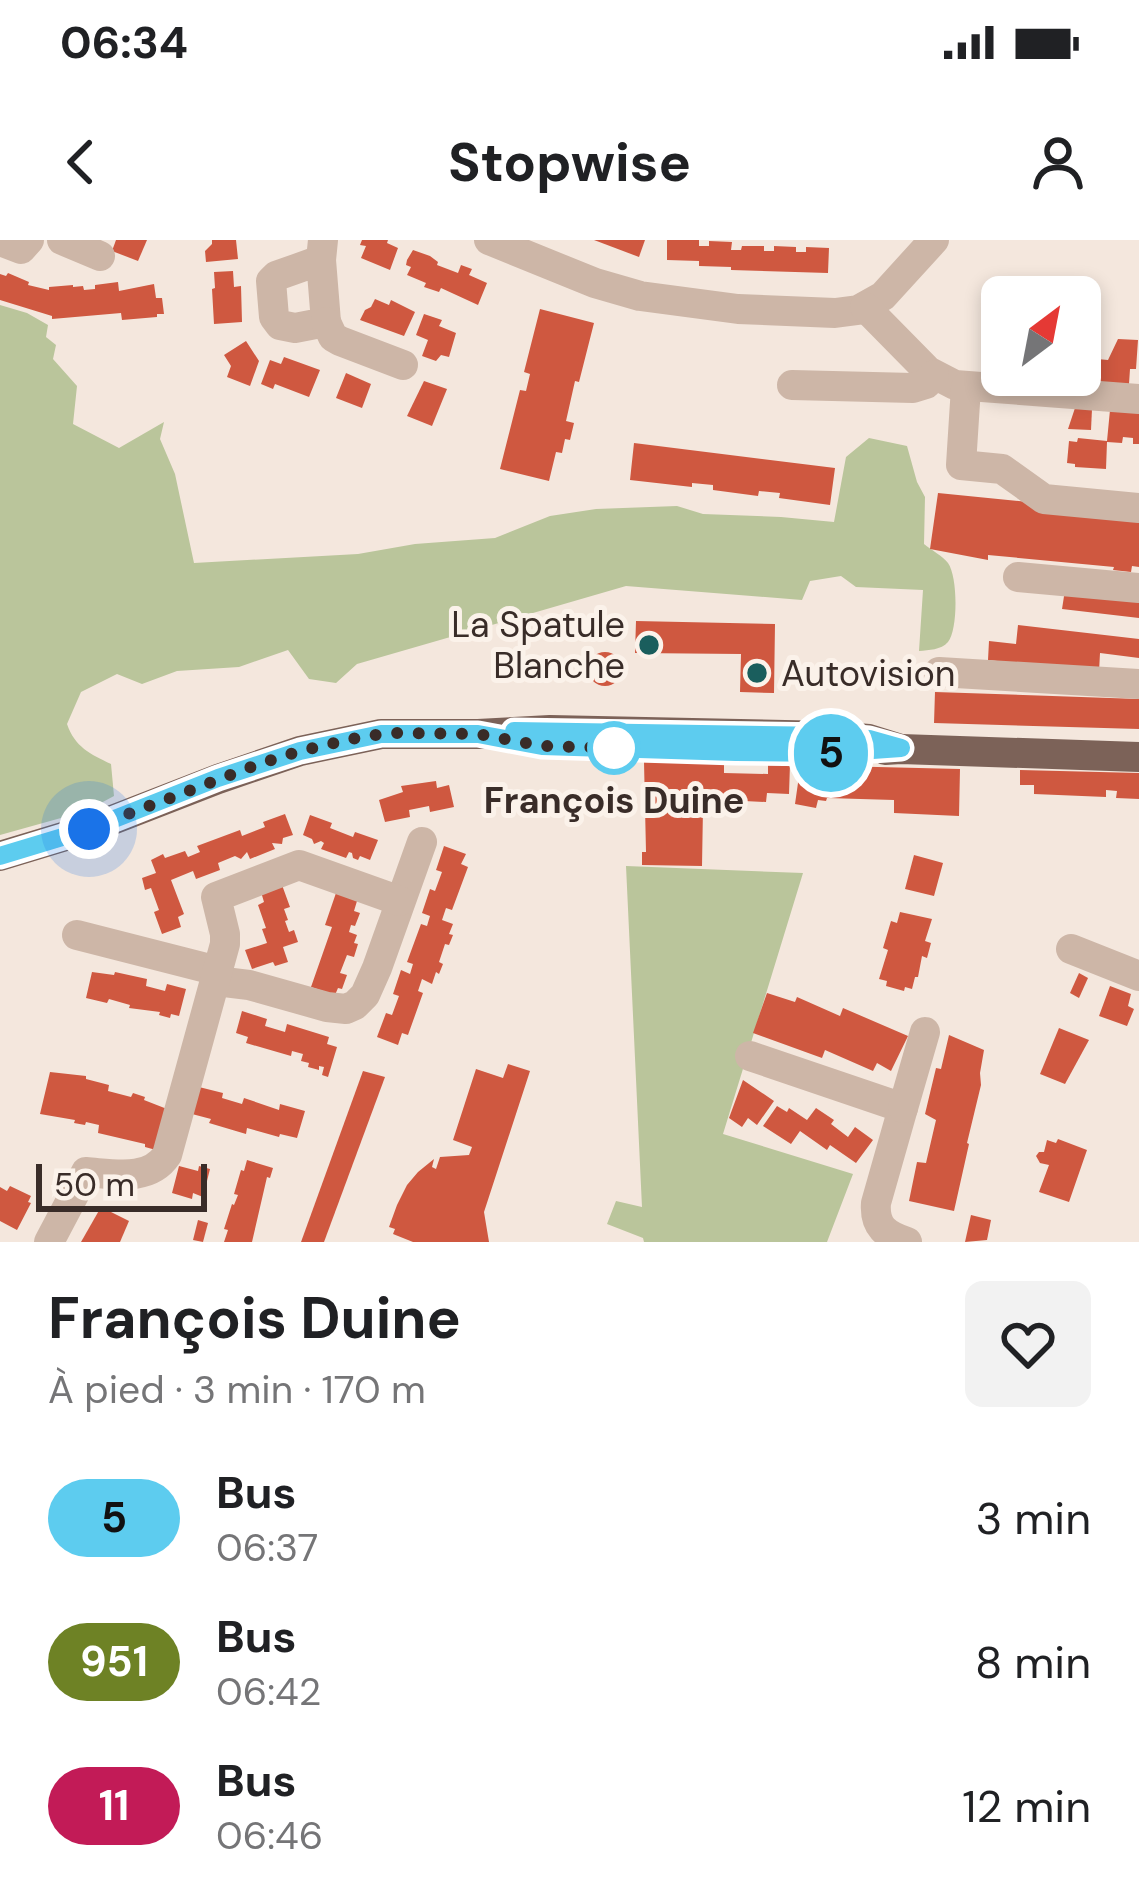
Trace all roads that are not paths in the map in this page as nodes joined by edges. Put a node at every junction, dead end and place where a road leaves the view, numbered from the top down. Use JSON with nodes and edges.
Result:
{"nodes":[{"id":1,"x":29,"y":240,"type":"edge"},
{"id":2,"x":62,"y":240,"type":"edge"},
{"id":3,"x":489,"y":240,"type":"edge"},
{"id":4,"x":934,"y":240,"type":"edge"},
{"id":5,"x":0,"y":241,"type":"edge"},
{"id":6,"x":322,"y":250,"type":"edge"},
{"id":7,"x":100,"y":256,"type":"dead end"},
{"id":8,"x":866,"y":307,"type":"junction"},
{"id":9,"x":326,"y":322,"type":"junction"},
{"id":10,"x":404,"y":365,"type":"dead end"},
{"id":11,"x":934,"y":376,"type":"junction"},
{"id":12,"x":792,"y":385,"type":"dead end"},
{"id":13,"x":966,"y":388,"type":"junction"},
{"id":14,"x":1139,"y":399,"type":"edge"},
{"id":15,"x":1139,"y":508,"type":"edge"},
{"id":16,"x":1018,"y":578,"type":"dead end"},
{"id":17,"x":1139,"y":588,"type":"edge"},
{"id":18,"x":939,"y":672,"type":"dead end"},
{"id":19,"x":1139,"y":684,"type":"edge"},
{"id":20,"x":1139,"y":757,"type":"edge"},
{"id":21,"x":422,"y":842,"type":"dead end"},
{"id":22,"x":0,"y":856,"type":"edge"},
{"id":23,"x":400,"y":901,"type":"junction"},
{"id":24,"x":77,"y":934,"type":"dead end"},
{"id":25,"x":1071,"y":949,"type":"dead end"},
{"id":26,"x":217,"y":976,"type":"junction"},
{"id":27,"x":1139,"y":976,"type":"edge"},
{"id":28,"x":925,"y":1032,"type":"dead end"},
{"id":29,"x":750,"y":1056,"type":"dead end"},
{"id":30,"x":903,"y":1108,"type":"junction"},
{"id":31,"x":49,"y":1242,"type":"edge"},
{"id":32,"x":907,"y":1242,"type":"edge"}],
"edges":[{"from":1,"to":5,"type":"street"},
{"from":2,"to":7,"type":"street"},
{"from":3,"to":8,"type":"street"},
{"from":4,"to":8,"type":"street"},
{"from":6,"to":9,"type":"street"},
{"from":6,"to":9,"type":"street"},
{"from":8,"to":11,"type":"street"},
{"from":9,"to":10,"type":"street"},
{"from":11,"to":12,"type":"street"},
{"from":11,"to":13,"type":"street"},
{"from":13,"to":14,"type":"street"},
{"from":13,"to":15,"type":"street"},
{"from":16,"to":17,"type":"street"},
{"from":18,"to":19,"type":"street"},
{"from":20,"to":22,"type":"main road"},
{"from":21,"to":23,"type":"street"},
{"from":23,"to":26,"type":"street"},
{"from":23,"to":26,"type":"street"},
{"from":24,"to":26,"type":"street"},
{"from":25,"to":27,"type":"street"},
{"from":26,"to":31,"type":"street"},
{"from":28,"to":30,"type":"street"},
{"from":29,"to":30,"type":"street"},
{"from":30,"to":32,"type":"street"}]}
